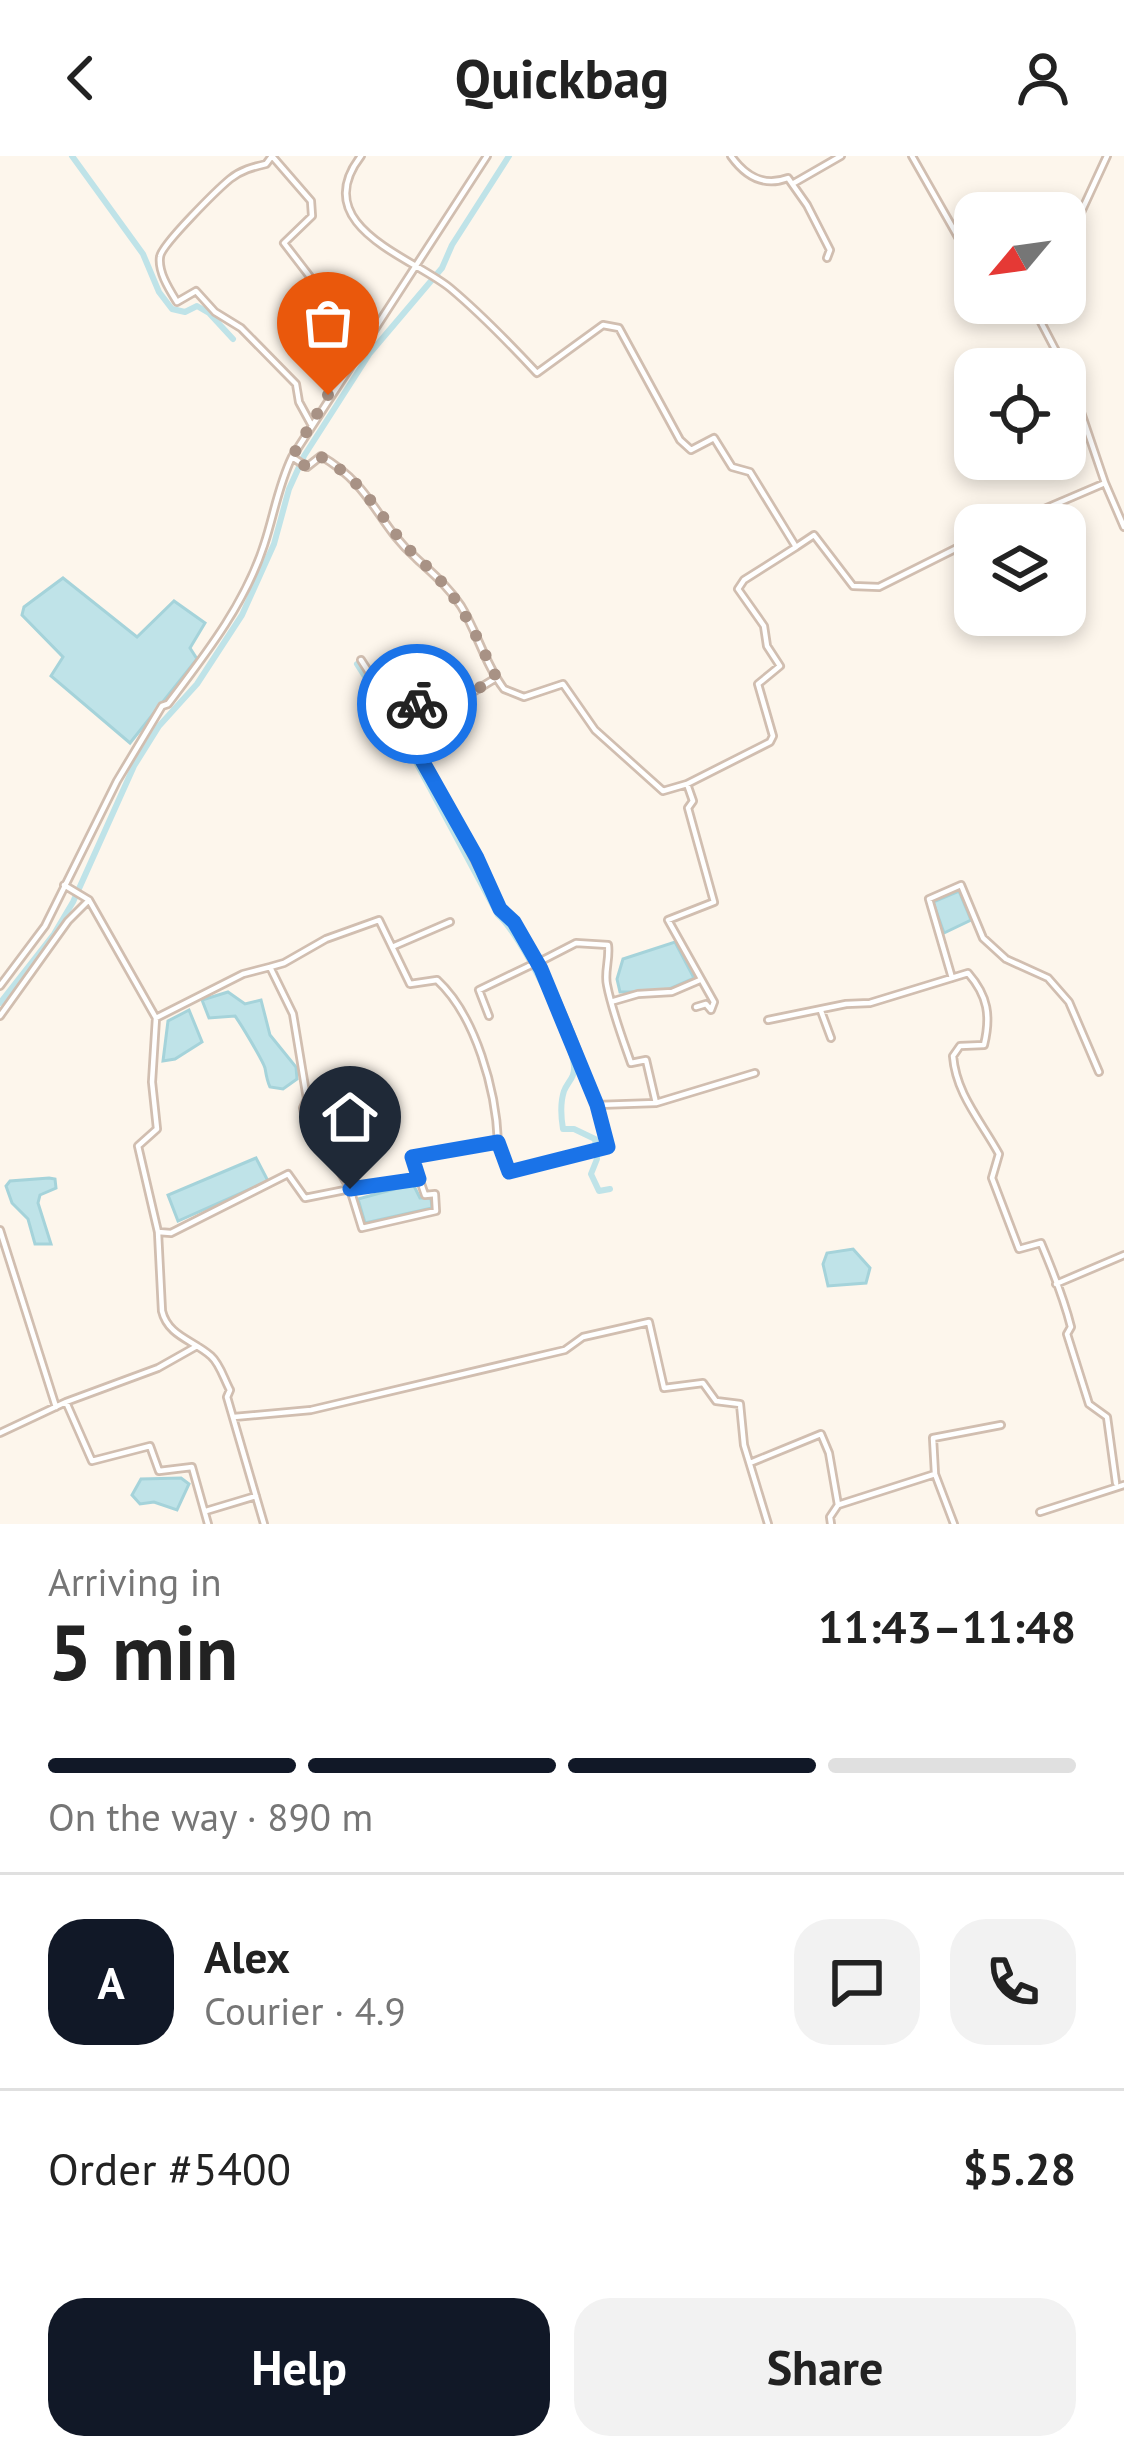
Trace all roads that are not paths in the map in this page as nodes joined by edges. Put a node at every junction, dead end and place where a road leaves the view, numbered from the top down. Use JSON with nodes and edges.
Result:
{"nodes":[{"id":1,"x":272,"y":156,"type":"edge"},
{"id":2,"x":361,"y":156,"type":"edge"},
{"id":3,"x":487,"y":156,"type":"edge"},
{"id":4,"x":731,"y":156,"type":"edge"},
{"id":5,"x":842,"y":156,"type":"edge"},
{"id":6,"x":912,"y":156,"type":"edge"},
{"id":7,"x":1107,"y":156,"type":"edge"},
{"id":8,"x":792,"y":184,"type":"junction"},
{"id":9,"x":1086,"y":202,"type":"edge"},
{"id":10,"x":954,"y":230,"type":"edge"},
{"id":11,"x":827,"y":258,"type":"dead end"},
{"id":12,"x":416,"y":268,"type":"junction"},
{"id":13,"x":1041,"y":324,"type":"edge"},
{"id":14,"x":364,"y":347,"type":"junction"},
{"id":15,"x":312,"y":425,"type":"junction"},
{"id":16,"x":294,"y":457,"type":"junction"},
{"id":17,"x":1105,"y":483,"type":"junction"},
{"id":18,"x":1056,"y":504,"type":"edge"},
{"id":19,"x":1124,"y":527,"type":"edge"},
{"id":20,"x":796,"y":548,"type":"junction"},
{"id":21,"x":954,"y":549,"type":"edge"},
{"id":22,"x":361,"y":660,"type":"dead end"},
{"id":23,"x":496,"y":677,"type":"junction"},
{"id":24,"x":392,"y":707,"type":"junction"},
{"id":25,"x":601,"y":736,"type":"junction"},
{"id":26,"x":592,"y":745,"type":"dead end"},
{"id":27,"x":688,"y":784,"type":"junction"},
{"id":28,"x":67,"y":887,"type":"junction"},
{"id":29,"x":89,"y":900,"type":"junction"},
{"id":30,"x":450,"y":922,"type":"dead end"},
{"id":31,"x":392,"y":946,"type":"junction"},
{"id":32,"x":270,"y":967,"type":"junction"},
{"id":33,"x":952,"y":978,"type":"junction"},
{"id":34,"x":701,"y":980,"type":"junction"},
{"id":35,"x":0,"y":986,"type":"edge"},
{"id":36,"x":614,"y":1001,"type":"junction"},
{"id":37,"x":696,"y":1007,"type":"dead end"},
{"id":38,"x":821,"y":1011,"type":"junction"},
{"id":39,"x":0,"y":1016,"type":"edge"},
{"id":40,"x":489,"y":1016,"type":"dead end"},
{"id":41,"x":156,"y":1018,"type":"junction"},
{"id":42,"x":768,"y":1020,"type":"dead end"},
{"id":43,"x":831,"y":1038,"type":"dead end"},
{"id":44,"x":1100,"y":1072,"type":"dead end"},
{"id":45,"x":755,"y":1073,"type":"dead end"},
{"id":46,"x":656,"y":1103,"type":"junction"},
{"id":47,"x":597,"y":1105,"type":"junction"},
{"id":48,"x":498,"y":1142,"type":"junction"},
{"id":49,"x":419,"y":1179,"type":"junction"},
{"id":50,"x":350,"y":1189,"type":"junction"},
{"id":51,"x":0,"y":1230,"type":"edge"},
{"id":52,"x":158,"y":1232,"type":"junction"},
{"id":53,"x":1124,"y":1255,"type":"edge"},
{"id":54,"x":1056,"y":1284,"type":"junction"},
{"id":55,"x":197,"y":1346,"type":"junction"},
{"id":56,"x":66,"y":1402,"type":"junction"},
{"id":57,"x":56,"y":1407,"type":"junction"},
{"id":58,"x":234,"y":1417,"type":"junction"},
{"id":59,"x":1001,"y":1425,"type":"dead end"},
{"id":60,"x":0,"y":1433,"type":"edge"},
{"id":61,"x":749,"y":1464,"type":"junction"},
{"id":62,"x":935,"y":1474,"type":"junction"},
{"id":63,"x":1116,"y":1483,"type":"dead end"},
{"id":64,"x":1124,"y":1485,"type":"edge"},
{"id":65,"x":256,"y":1496,"type":"junction"},
{"id":66,"x":838,"y":1505,"type":"junction"},
{"id":67,"x":206,"y":1510,"type":"junction"},
{"id":68,"x":1040,"y":1512,"type":"dead end"},
{"id":69,"x":208,"y":1524,"type":"edge"},
{"id":70,"x":264,"y":1524,"type":"edge"},
{"id":71,"x":768,"y":1524,"type":"edge"},
{"id":72,"x":831,"y":1524,"type":"edge"},
{"id":73,"x":954,"y":1524,"type":"edge"}],
"edges":[{"from":1,"to":14,"type":"street"},
{"from":1,"to":15,"type":"street"},
{"from":2,"to":12,"type":"street"},
{"from":3,"to":12,"type":"street"},
{"from":4,"to":8,"type":"street"},
{"from":5,"to":8,"type":"street"},
{"from":6,"to":10,"type":"street"},
{"from":7,"to":9,"type":"street"},
{"from":8,"to":11,"type":"street"},
{"from":12,"to":14,"type":"street"},
{"from":12,"to":20,"type":"street"},
{"from":13,"to":17,"type":"street"},
{"from":14,"to":15,"type":"street"},
{"from":15,"to":16,"type":"street"},
{"from":16,"to":23,"type":"street"},
{"from":16,"to":28,"type":"street"},
{"from":17,"to":18,"type":"street"},
{"from":17,"to":19,"type":"street"},
{"from":20,"to":21,"type":"street"},
{"from":20,"to":27,"type":"street"},
{"from":22,"to":24,"type":"street"},
{"from":23,"to":24,"type":"street"},
{"from":23,"to":25,"type":"street"},
{"from":24,"to":47,"type":"street"},
{"from":25,"to":26,"type":"street"},
{"from":25,"to":27,"type":"street"},
{"from":27,"to":34,"type":"street"},
{"from":28,"to":29,"type":"street"},
{"from":28,"to":35,"type":"street"},
{"from":29,"to":39,"type":"street"},
{"from":29,"to":41,"type":"street"},
{"from":30,"to":31,"type":"street"},
{"from":31,"to":32,"type":"street"},
{"from":31,"to":48,"type":"street"},
{"from":32,"to":41,"type":"street"},
{"from":32,"to":50,"type":"street"},
{"from":33,"to":38,"type":"street"},
{"from":33,"to":44,"type":"street"},
{"from":33,"to":54,"type":"street"},
{"from":34,"to":36,"type":"street"},
{"from":34,"to":37,"type":"street"},
{"from":36,"to":40,"type":"street","bridge":true},
{"from":36,"to":46,"type":"street"},
{"from":38,"to":42,"type":"street"},
{"from":38,"to":43,"type":"street"},
{"from":41,"to":52,"type":"street"},
{"from":45,"to":46,"type":"street"},
{"from":46,"to":47,"type":"street"},
{"from":47,"to":48,"type":"street"},
{"from":48,"to":49,"type":"street"},
{"from":49,"to":50,"type":"street"},
{"from":49,"to":50,"type":"street"},
{"from":50,"to":52,"type":"street"},
{"from":51,"to":57,"type":"street"},
{"from":52,"to":55,"type":"street"},
{"from":53,"to":54,"type":"street"},
{"from":54,"to":63,"type":"street"},
{"from":55,"to":56,"type":"street"},
{"from":55,"to":58,"type":"street"},
{"from":56,"to":57,"type":"street"},
{"from":56,"to":67,"type":"street"},
{"from":57,"to":60,"type":"street"},
{"from":58,"to":61,"type":"street"},
{"from":58,"to":65,"type":"street"},
{"from":59,"to":62,"type":"street"},
{"from":61,"to":66,"type":"street"},
{"from":61,"to":71,"type":"street"},
{"from":62,"to":66,"type":"street"},
{"from":62,"to":73,"type":"street"},
{"from":64,"to":68,"type":"street"},
{"from":65,"to":67,"type":"street"},
{"from":65,"to":70,"type":"street"},
{"from":66,"to":72,"type":"street"},
{"from":67,"to":69,"type":"street"}]}
